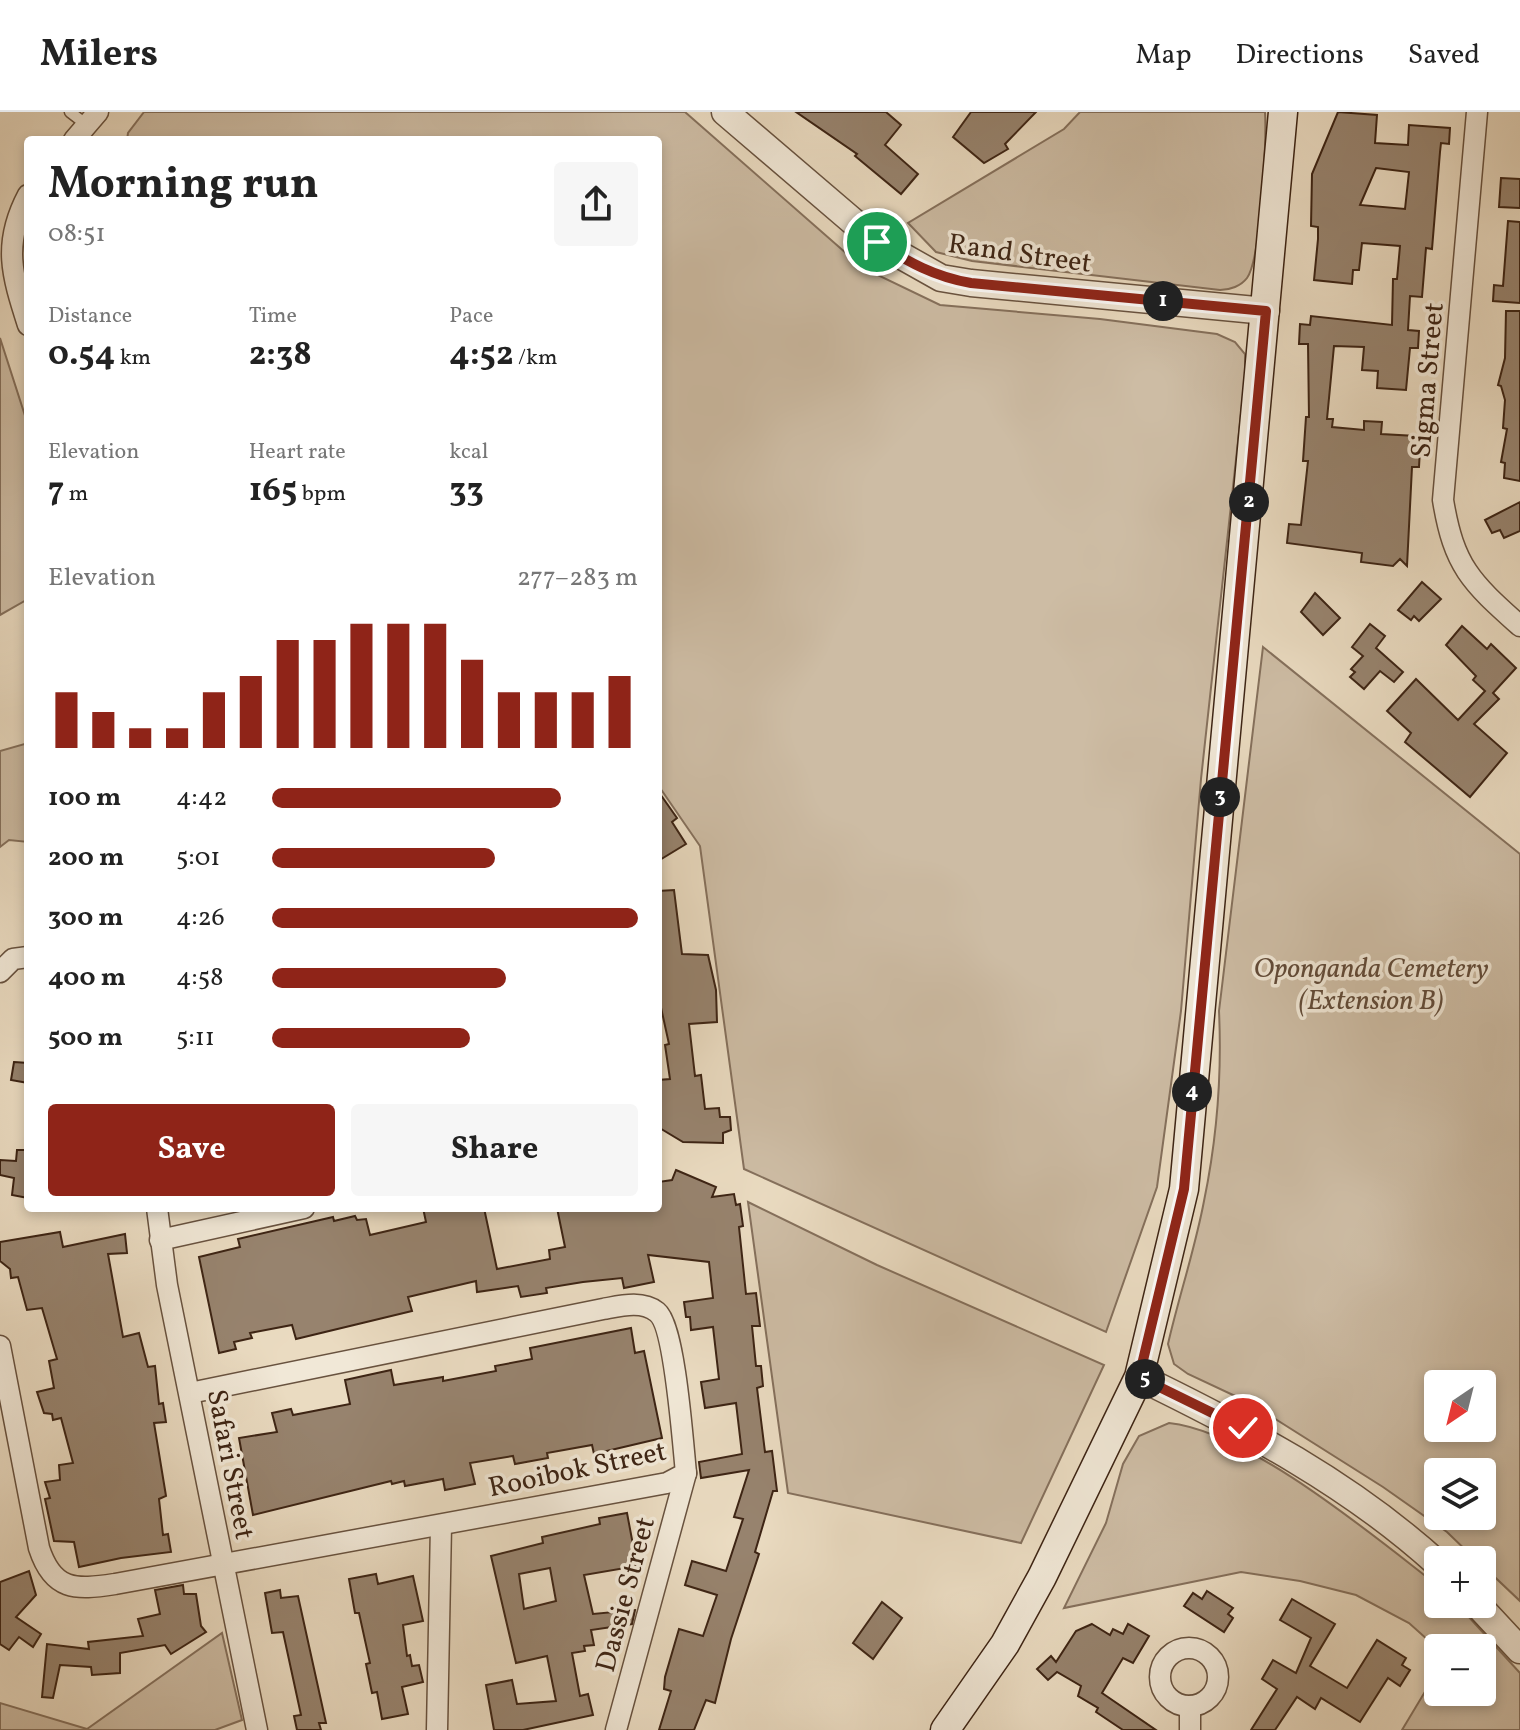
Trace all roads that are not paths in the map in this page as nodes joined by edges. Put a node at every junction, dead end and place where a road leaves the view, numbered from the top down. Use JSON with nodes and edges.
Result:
{"nodes":[{"id":1,"x":725,"y":112,"type":"edge"},
{"id":2,"x":1283,"y":112,"type":"edge"},
{"id":3,"x":1477,"y":112,"type":"edge"},
{"id":4,"x":24,"y":206,"type":"edge"},
{"id":5,"x":24,"y":311,"type":"edge"},
{"id":6,"x":1266,"y":311,"type":"junction"},
{"id":7,"x":1520,"y":626,"type":"edge"},
{"id":8,"x":24,"y":958,"type":"edge"},
{"id":9,"x":0,"y":972,"type":"edge"},
{"id":10,"x":157,"y":1212,"type":"edge"},
{"id":11,"x":286,"y":1212,"type":"edge"},
{"id":12,"x":160,"y":1240,"type":"junction"},
{"id":13,"x":0,"y":1346,"type":"edge"},
{"id":14,"x":1139,"y":1377,"type":"junction"},
{"id":15,"x":190,"y":1393,"type":"junction"},
{"id":16,"x":686,"y":1473,"type":"junction"},
{"id":17,"x":441,"y":1525,"type":"junction"},
{"id":18,"x":1424,"y":1551,"type":"edge"},
{"id":19,"x":224,"y":1564,"type":"junction"},
{"id":20,"x":1490,"y":1618,"type":"edge"},
{"id":21,"x":1520,"y":1650,"type":"edge"},
{"id":22,"x":1190,"y":1706,"type":"dead end"},
{"id":23,"x":257,"y":1730,"type":"edge"},
{"id":24,"x":437,"y":1730,"type":"edge"},
{"id":25,"x":616,"y":1730,"type":"edge"},
{"id":26,"x":945,"y":1730,"type":"edge"},
{"id":27,"x":1190,"y":1730,"type":"edge"}],
"edges":[{"from":1,"to":6,"type":"street","name":"Rand Street"},
{"from":2,"to":6,"type":"main road"},
{"from":3,"to":7,"type":"street","name":"Sigma Street"},
{"from":4,"to":5,"type":"street"},
{"from":6,"to":14,"type":"main road"},
{"from":8,"to":9,"type":"street"},
{"from":10,"to":12,"type":"street","name":"Safari Street"},
{"from":11,"to":12,"type":"street"},
{"from":12,"to":15,"type":"street","name":"Safari Street"},
{"from":13,"to":19,"type":"street","name":"Rooibok Street"},
{"from":14,"to":18,"type":"street"},
{"from":14,"to":26,"type":"main road"},
{"from":15,"to":16,"type":"street","name":"Rooibok Street"},
{"from":15,"to":19,"type":"street","name":"Safari Street"},
{"from":16,"to":17,"type":"street","name":"Rooibok Street"},
{"from":16,"to":25,"type":"street","name":"Dassie Street"},
{"from":17,"to":19,"type":"street","name":"Rooibok Street"},
{"from":17,"to":24,"type":"street"},
{"from":19,"to":23,"type":"street","name":"Safari Street"},
{"from":20,"to":21,"type":"street"},
{"from":22,"to":27,"type":"street"}]}
